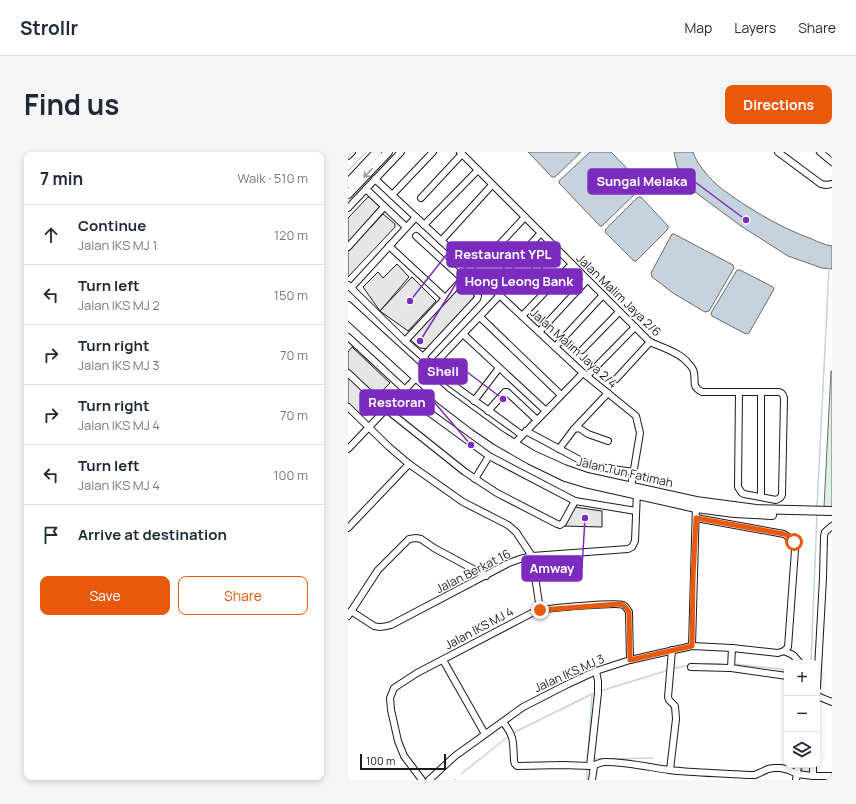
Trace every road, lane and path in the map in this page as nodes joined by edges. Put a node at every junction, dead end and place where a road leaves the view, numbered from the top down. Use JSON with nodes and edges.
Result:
{"nodes":[{"id":1,"x":352,"y":152,"type":"edge"},
{"id":2,"x":377,"y":152,"type":"edge"},
{"id":3,"x":388,"y":152,"type":"edge"},
{"id":4,"x":401,"y":152,"type":"edge"},
{"id":5,"x":433,"y":152,"type":"edge"},
{"id":6,"x":778,"y":152,"type":"edge"},
{"id":7,"x":820,"y":152,"type":"edge"},
{"id":8,"x":461,"y":153,"type":"edge"},
{"id":9,"x":348,"y":156,"type":"edge"},
{"id":10,"x":832,"y":162,"type":"edge"},
{"id":11,"x":478,"y":170,"type":"junction"},
{"id":12,"x":375,"y":179,"type":"junction"},
{"id":13,"x":348,"y":183,"type":"edge"},
{"id":14,"x":492,"y":184,"type":"junction"},
{"id":15,"x":832,"y":184,"type":"edge"},
{"id":16,"x":366,"y":189,"type":"junction"},
{"id":17,"x":348,"y":194,"type":"edge"},
{"id":18,"x":392,"y":195,"type":"junction"},
{"id":19,"x":421,"y":198,"type":"dead end"},
{"id":20,"x":384,"y":207,"type":"junction"},
{"id":21,"x":348,"y":208,"type":"edge"},
{"id":22,"x":416,"y":217,"type":"junction"},
{"id":23,"x":525,"y":217,"type":"junction"},
{"id":24,"x":424,"y":225,"type":"junction"},
{"id":25,"x":406,"y":227,"type":"junction"},
{"id":26,"x":541,"y":233,"type":"junction"},
{"id":27,"x":416,"y":236,"type":"dead end"},
{"id":28,"x":441,"y":241,"type":"junction"},
{"id":29,"x":389,"y":246,"type":"junction"},
{"id":30,"x":348,"y":247,"type":"edge"},
{"id":31,"x":556,"y":248,"type":"junction"},
{"id":32,"x":485,"y":260,"type":"dead end"},
{"id":33,"x":572,"y":264,"type":"junction"},
{"id":34,"x":462,"y":279,"type":"junction"},
{"id":35,"x":587,"y":280,"type":"junction"},
{"id":36,"x":349,"y":286,"type":"edge"},
{"id":37,"x":491,"y":287,"type":"junction"},
{"id":38,"x":517,"y":289,"type":"dead end"},
{"id":39,"x":603,"y":295,"type":"junction"},
{"id":40,"x":500,"y":296,"type":"junction"},
{"id":41,"x":445,"y":298,"type":"junction"},
{"id":42,"x":348,"y":306,"type":"edge"},
{"id":43,"x":619,"y":312,"type":"junction"},
{"id":44,"x":348,"y":315,"type":"edge"},
{"id":45,"x":522,"y":316,"type":"junction"},
{"id":46,"x":480,"y":317,"type":"junction"},
{"id":47,"x":635,"y":328,"type":"junction"},
{"id":48,"x":539,"y":332,"type":"junction"},
{"id":49,"x":463,"y":334,"type":"junction"},
{"id":50,"x":348,"y":337,"type":"edge"},
{"id":51,"x":405,"y":341,"type":"junction"},
{"id":52,"x":650,"y":342,"type":"junction"},
{"id":53,"x":555,"y":347,"type":"junction"},
{"id":54,"x":582,"y":350,"type":"dead end"},
{"id":55,"x":422,"y":357,"type":"junction"},
{"id":56,"x":432,"y":366,"type":"junction"},
{"id":57,"x":499,"y":368,"type":"junction"},
{"id":58,"x":348,"y":373,"type":"edge"},
{"id":59,"x":585,"y":374,"type":"junction"},
{"id":60,"x":420,"y":377,"type":"junction"},
{"id":61,"x":616,"y":379,"type":"dead end"},
{"id":62,"x":406,"y":389,"type":"junction"},
{"id":63,"x":739,"y":392,"type":"junction"},
{"id":64,"x":761,"y":392,"type":"junction"},
{"id":65,"x":608,"y":393,"type":"junction"},
{"id":66,"x":561,"y":395,"type":"junction"},
{"id":67,"x":474,"y":401,"type":"junction"},
{"id":68,"x":348,"y":407,"type":"edge"},
{"id":69,"x":483,"y":407,"type":"junction"},
{"id":70,"x":386,"y":409,"type":"junction"},
{"id":71,"x":488,"y":411,"type":"junction"},
{"id":72,"x":546,"y":411,"type":"junction"},
{"id":73,"x":636,"y":416,"type":"joint"},
{"id":74,"x":475,"y":417,"type":"junction"},
{"id":75,"x":537,"y":420,"type":"junction"},
{"id":76,"x":369,"y":427,"type":"junction"},
{"id":77,"x":574,"y":429,"type":"junction"},
{"id":78,"x":524,"y":433,"type":"junction"},
{"id":79,"x":608,"y":441,"type":"dead end"},
{"id":80,"x":512,"y":446,"type":"junction"},
{"id":81,"x":348,"y":449,"type":"edge"},
{"id":82,"x":559,"y":449,"type":"junction"},
{"id":83,"x":489,"y":456,"type":"junction"},
{"id":84,"x":409,"y":464,"type":"junction"},
{"id":85,"x":634,"y":472,"type":"junction"},
{"id":86,"x":475,"y":479,"type":"junction"},
{"id":87,"x":635,"y":490,"type":"junction"},
{"id":88,"x":761,"y":497,"type":"junction"},
{"id":89,"x":575,"y":501,"type":"junction"},
{"id":90,"x":696,"y":504,"type":"junction"},
{"id":91,"x":636,"y":511,"type":"junction"},
{"id":92,"x":828,"y":513,"type":"edge"},
{"id":93,"x":696,"y":518,"type":"junction"},
{"id":94,"x":832,"y":526,"type":"edge"},
{"id":95,"x":348,"y":528,"type":"edge"},
{"id":96,"x":532,"y":556,"type":"junction"},
{"id":97,"x":486,"y":576,"type":"junction"},
{"id":98,"x":540,"y":610,"type":"junction"},
{"id":99,"x":349,"y":614,"type":"edge"},
{"id":100,"x":692,"y":646,"type":"junction"},
{"id":101,"x":732,"y":648,"type":"junction"},
{"id":102,"x":786,"y":649,"type":"junction"},
{"id":103,"x":672,"y":650,"type":"junction"},
{"id":104,"x":443,"y":660,"type":"junction"},
{"id":105,"x":630,"y":660,"type":"junction"},
{"id":106,"x":797,"y":660,"type":"edge"},
{"id":107,"x":818,"y":660,"type":"edge"},
{"id":108,"x":691,"y":667,"type":"dead end"},
{"id":109,"x":731,"y":668,"type":"junction"},
{"id":110,"x":596,"y":671,"type":"junction"},
{"id":111,"x":784,"y":676,"type":"edge"},
{"id":112,"x":820,"y":697,"type":"edge"},
{"id":113,"x":832,"y":702,"type":"edge"},
{"id":114,"x":503,"y":722,"type":"junction"},
{"id":115,"x":485,"y":734,"type":"junction"},
{"id":116,"x":592,"y":766,"type":"junction"},
{"id":117,"x":813,"y":768,"type":"edge"},
{"id":118,"x":670,"y":770,"type":"junction"},
{"id":119,"x":813,"y":776,"type":"junction"},
{"id":120,"x":832,"y":776,"type":"edge"},
{"id":121,"x":796,"y":777,"type":"edge"},
{"id":122,"x":422,"y":780,"type":"edge"},
{"id":123,"x":429,"y":780,"type":"edge"},
{"id":124,"x":592,"y":780,"type":"edge"}],
"edges":[{"from":1,"to":9,"type":"street"},
{"from":2,"to":13,"type":"main road"},
{"from":3,"to":17,"type":"main road","one_way":true},
{"from":4,"to":12,"type":"street"},
{"from":5,"to":18,"type":"street"},
{"from":6,"to":15,"type":"street"},
{"from":7,"to":10,"type":"street"},
{"from":8,"to":11,"type":"street","name":"Jalan Malim Jaya 2/6"},
{"from":8,"to":19,"type":"street"},
{"from":11,"to":14,"type":"street","name":"Jalan Malim Jaya 2/6"},
{"from":11,"to":24,"type":"street"},
{"from":12,"to":16,"type":"street"},
{"from":12,"to":18,"type":"street","name":"Jalan Malim Jaya 2/4"},
{"from":14,"to":23,"type":"street","name":"Jalan Malim Jaya 2/6"},
{"from":14,"to":28,"type":"street"},
{"from":16,"to":20,"type":"street"},
{"from":16,"to":21,"type":"street"},
{"from":18,"to":22,"type":"street","name":"Jalan Malim Jaya 2/4"},
{"from":20,"to":25,"type":"street"},
{"from":20,"to":30,"type":"street"},
{"from":22,"to":24,"type":"street","name":"Jalan Malim Jaya 2/4"},
{"from":22,"to":25,"type":"street"},
{"from":23,"to":26,"type":"street","name":"Jalan Malim Jaya 2/6"},
{"from":23,"to":32,"type":"street"},
{"from":24,"to":28,"type":"street","name":"Jalan Malim Jaya 2/4"},
{"from":25,"to":29,"type":"street"},
{"from":26,"to":31,"type":"street","name":"Jalan Malim Jaya 2/6"},
{"from":26,"to":37,"type":"street"},
{"from":27,"to":34,"type":"street"},
{"from":28,"to":37,"type":"street","name":"Jalan Malim Jaya 2/4"},
{"from":29,"to":36,"type":"street"},
{"from":29,"to":41,"type":"street"},
{"from":31,"to":33,"type":"street","name":"Jalan Malim Jaya 2/6"},
{"from":31,"to":38,"type":"street"},
{"from":33,"to":35,"type":"street","name":"Jalan Malim Jaya 2/6"},
{"from":33,"to":45,"type":"street"},
{"from":34,"to":41,"type":"street"},
{"from":34,"to":55,"type":"street"},
{"from":35,"to":39,"type":"street","name":"Jalan Malim Jaya 2/6"},
{"from":35,"to":48,"type":"street"},
{"from":36,"to":51,"type":"street"},
{"from":37,"to":40,"type":"street","name":"Jalan Malim Jaya 2/4"},
{"from":39,"to":43,"type":"street","name":"Jalan Malim Jaya 2/6"},
{"from":39,"to":53,"type":"street"},
{"from":40,"to":45,"type":"street","name":"Jalan Malim Jaya 2/4"},
{"from":40,"to":46,"type":"street"},
{"from":41,"to":51,"type":"street"},
{"from":42,"to":60,"type":"main road","name":"Jalan Tun Fatimah"},
{"from":43,"to":47,"type":"street","name":"Jalan Malim Jaya 2/6"},
{"from":43,"to":54,"type":"street"},
{"from":44,"to":60,"type":"main road","name":"Jalan Tun Fatimah"},
{"from":45,"to":48,"type":"street","name":"Jalan Malim Jaya 2/4"},
{"from":46,"to":49,"type":"street"},
{"from":46,"to":66,"type":"street"},
{"from":47,"to":52,"type":"street","name":"Jalan Malim Jaya 2/6"},
{"from":47,"to":59,"type":"street"},
{"from":48,"to":53,"type":"street","name":"Jalan Malim Jaya 2/4"},
{"from":49,"to":56,"type":"street"},
{"from":49,"to":57,"type":"street"},
{"from":50,"to":62,"type":"street"},
{"from":51,"to":55,"type":"street"},
{"from":52,"to":61,"type":"street"},
{"from":52,"to":63,"type":"street","name":"Jalan Malim Jaya 2/6"},
{"from":53,"to":59,"type":"street","name":"Jalan Malim Jaya 2/4"},
{"from":55,"to":56,"type":"street"},
{"from":56,"to":60,"type":"street"},
{"from":56,"to":67,"type":"street"},
{"from":57,"to":67,"type":"street"},
{"from":57,"to":72,"type":"street"},
{"from":58,"to":70,"type":"street"},
{"from":59,"to":65,"type":"street","name":"Jalan Malim Jaya 2/4"},
{"from":59,"to":66,"type":"street"},
{"from":60,"to":62,"type":"street"},
{"from":60,"to":74,"type":"main road","name":"Jalan Tun Fatimah"},
{"from":60,"to":80,"type":"main road","name":"Jalan Tun Fatimah"},
{"from":62,"to":70,"type":"street"},
{"from":62,"to":83,"type":"street"},
{"from":63,"to":64,"type":"street","name":"Jalan Malim Jaya 2/6"},
{"from":63,"to":88,"type":"street"},
{"from":64,"to":88,"type":"street"},
{"from":64,"to":88,"type":"street","name":"Jalan Malim Jaya 2/6"},
{"from":65,"to":73,"type":"street","name":"Jalan Malim Jaya 2/4"},
{"from":65,"to":77,"type":"street"},
{"from":66,"to":72,"type":"street"},
{"from":67,"to":69,"type":"street"},
{"from":68,"to":76,"type":"street"},
{"from":69,"to":71,"type":"street"},
{"from":69,"to":74,"type":"street"},
{"from":70,"to":76,"type":"street"},
{"from":70,"to":86,"type":"street"},
{"from":71,"to":75,"type":"street"},
{"from":71,"to":78,"type":"street"},
{"from":72,"to":75,"type":"street"},
{"from":73,"to":85,"type":"street","name":"Jalan Berkat 16"},
{"from":74,"to":80,"type":"main road","name":"Jalan Tun Fatimah"},
{"from":75,"to":78,"type":"street"},
{"from":76,"to":81,"type":"street"},
{"from":76,"to":84,"type":"street"},
{"from":77,"to":79,"type":"street"},
{"from":77,"to":82,"type":"street"},
{"from":78,"to":80,"type":"street"},
{"from":78,"to":82,"type":"street"},
{"from":80,"to":87,"type":"main road","name":"Jalan Tun Fatimah"},
{"from":82,"to":85,"type":"street"},
{"from":83,"to":86,"type":"street"},
{"from":83,"to":89,"type":"street"},
{"from":84,"to":95,"type":"street"},
{"from":84,"to":96,"type":"street"},
{"from":85,"to":87,"type":"street","name":"Jalan Berkat 16"},
{"from":86,"to":89,"type":"street"},
{"from":87,"to":90,"type":"main road","name":"Jalan Tun Fatimah"},
{"from":87,"to":91,"type":"street","name":"Jalan Berkat 16"},
{"from":89,"to":91,"type":"street"},
{"from":90,"to":92,"type":"main road","name":"Jalan Tun Fatimah"},
{"from":90,"to":93,"type":"street"},
{"from":91,"to":96,"type":"street","name":"Jalan Berkat 16"},
{"from":93,"to":100,"type":"street"},
{"from":93,"to":102,"type":"street"},
{"from":94,"to":107,"type":"street"},
{"from":96,"to":97,"type":"street","name":"Jalan Berkat 16"},
{"from":96,"to":98,"type":"street"},
{"from":97,"to":99,"type":"street","name":"Jalan Berkat 16"},
{"from":97,"to":99,"type":"street"},
{"from":98,"to":104,"type":"street","name":"Jalan IKS MJ 4"},
{"from":98,"to":105,"type":"street","name":"Jalan IKS MJ 4"},
{"from":100,"to":101,"type":"street","name":"Jalan IKS MJ 3"},
{"from":100,"to":103,"type":"street","name":"Jalan IKS MJ 3"},
{"from":101,"to":102,"type":"street","name":"Jalan IKS MJ 3"},
{"from":101,"to":109,"type":"street"},
{"from":102,"to":106,"type":"street"},
{"from":103,"to":105,"type":"street","name":"Jalan IKS MJ 3"},
{"from":103,"to":118,"type":"street"},
{"from":104,"to":115,"type":"street"},
{"from":104,"to":122,"type":"street","name":"Jalan IKS MJ 4"},
{"from":105,"to":110,"type":"street","name":"Jalan IKS MJ 3"},
{"from":108,"to":109,"type":"street"},
{"from":109,"to":111,"type":"street"},
{"from":110,"to":114,"type":"street","name":"Jalan IKS MJ 3"},
{"from":110,"to":116,"type":"street"},
{"from":112,"to":113,"type":"street"},
{"from":114,"to":115,"type":"street","name":"Jalan IKS MJ 3"},
{"from":114,"to":116,"type":"street"},
{"from":115,"to":123,"type":"street","name":"Jalan IKS MJ 3"},
{"from":116,"to":118,"type":"street"},
{"from":116,"to":124,"type":"street"},
{"from":117,"to":119,"type":"street"},
{"from":118,"to":121,"type":"street"},
{"from":119,"to":120,"type":"street"},
{"from":119,"to":121,"type":"street"}]}
